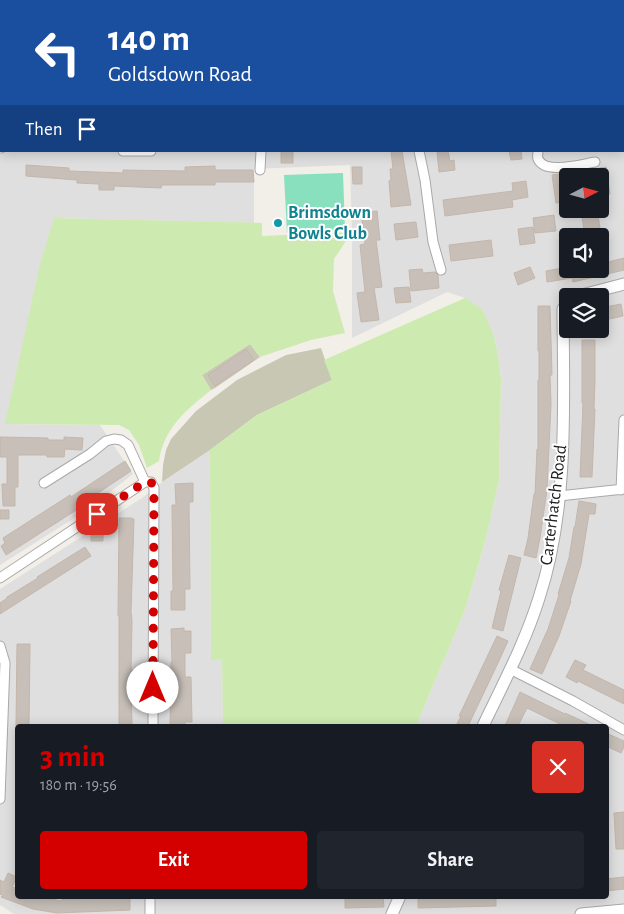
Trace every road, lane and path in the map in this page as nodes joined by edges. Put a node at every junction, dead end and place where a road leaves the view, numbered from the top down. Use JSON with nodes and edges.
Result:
{"nodes":[{"id":1,"x":261,"y":152,"type":"edge"},
{"id":2,"x":419,"y":152,"type":"edge"},
{"id":3,"x":538,"y":152,"type":"edge"},
{"id":4,"x":595,"y":162,"type":"dead end"},
{"id":5,"x":260,"y":170,"type":"dead end"},
{"id":6,"x":441,"y":270,"type":"dead end"},
{"id":7,"x":624,"y":284,"type":"edge"},
{"id":8,"x":609,"y":288,"type":"edge"},
{"id":9,"x":562,"y":338,"type":"edge"},
{"id":10,"x":624,"y":420,"type":"edge"},
{"id":11,"x":145,"y":482,"type":"junction"},
{"id":12,"x":44,"y":484,"type":"dead end"},
{"id":13,"x":623,"y":490,"type":"edge"},
{"id":14,"x":559,"y":496,"type":"junction"},
{"id":15,"x":0,"y":578,"type":"edge"},
{"id":16,"x":0,"y":646,"type":"edge"},
{"id":17,"x":510,"y":669,"type":"junction"},
{"id":18,"x":153,"y":724,"type":"edge"},
{"id":19,"x":484,"y":724,"type":"edge"},
{"id":20,"x":624,"y":730,"type":"edge"},
{"id":21,"x":0,"y":799,"type":"edge"},
{"id":22,"x":150,"y":899,"type":"edge"},
{"id":23,"x":399,"y":899,"type":"edge"},
{"id":24,"x":624,"y":910,"type":"edge"},
{"id":25,"x":150,"y":914,"type":"edge"},
{"id":26,"x":392,"y":914,"type":"edge"},
{"id":27,"x":581,"y":914,"type":"edge"}],
"edges":[{"from":1,"to":5,"type":"street"},
{"from":2,"to":6,"type":"street"},
{"from":3,"to":4,"type":"street"},
{"from":7,"to":8,"type":"street"},
{"from":9,"to":14,"type":"street","name":"Carterhatch Road"},
{"from":10,"to":13,"type":"street"},
{"from":11,"to":12,"type":"street"},
{"from":11,"to":15,"type":"street"},
{"from":11,"to":18,"type":"street"},
{"from":13,"to":14,"type":"street"},
{"from":14,"to":17,"type":"street","name":"Carterhatch Road"},
{"from":16,"to":21,"type":"street"},
{"from":17,"to":19,"type":"street","name":"Carterhatch Road"},
{"from":17,"to":20,"type":"street"},
{"from":22,"to":25,"type":"street"},
{"from":23,"to":26,"type":"street"},
{"from":24,"to":27,"type":"street"}]}
